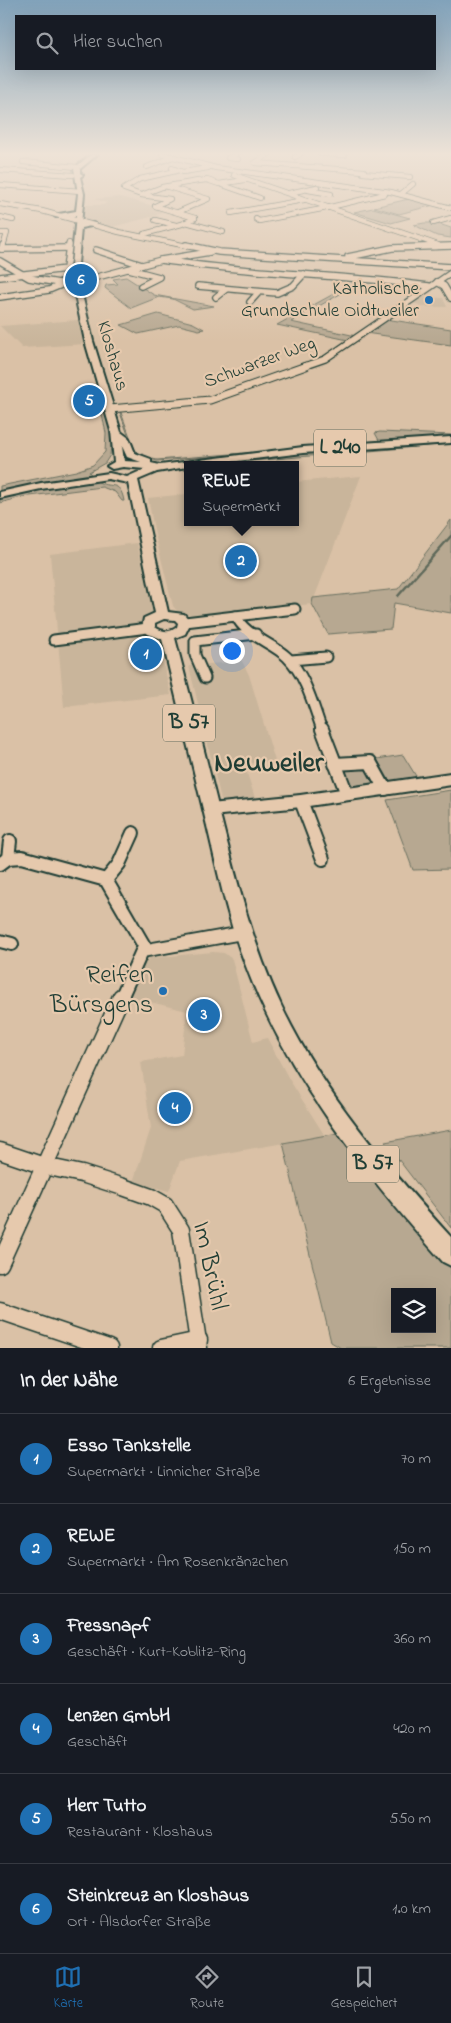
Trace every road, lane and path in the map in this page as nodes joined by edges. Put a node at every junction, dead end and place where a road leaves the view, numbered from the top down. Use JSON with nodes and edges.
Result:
{"nodes":[{"id":1,"x":0,"y":217,"type":"edge"},
{"id":2,"x":61,"y":217,"type":"edge"},
{"id":3,"x":80,"y":217,"type":"edge"},
{"id":4,"x":192,"y":217,"type":"edge"},
{"id":5,"x":274,"y":217,"type":"edge"},
{"id":6,"x":288,"y":217,"type":"edge"},
{"id":7,"x":362,"y":217,"type":"edge"},
{"id":8,"x":277,"y":218,"type":"junction"},
{"id":9,"x":451,"y":218,"type":"edge"},
{"id":10,"x":256,"y":219,"type":"dead end"},
{"id":11,"x":13,"y":220,"type":"dead end"},
{"id":12,"x":155,"y":220,"type":"dead end"},
{"id":13,"x":186,"y":222,"type":"junction"},
{"id":14,"x":433,"y":223,"type":"dead end"},
{"id":15,"x":79,"y":224,"type":"junction"},
{"id":16,"x":177,"y":225,"type":"junction"},
{"id":17,"x":93,"y":226,"type":"joint"},
{"id":18,"x":223,"y":232,"type":"dead end"},
{"id":19,"x":0,"y":233,"type":"edge"},
{"id":20,"x":140,"y":236,"type":"junction"},
{"id":21,"x":438,"y":245,"type":"junction"},
{"id":22,"x":451,"y":246,"type":"edge"},
{"id":23,"x":1,"y":249,"type":"edge"},
{"id":24,"x":96,"y":250,"type":"dead end"},
{"id":25,"x":219,"y":252,"type":"junction"},
{"id":26,"x":332,"y":258,"type":"junction"},
{"id":27,"x":341,"y":259,"type":"junction"},
{"id":28,"x":161,"y":260,"type":"junction"},
{"id":29,"x":0,"y":261,"type":"edge"},
{"id":30,"x":142,"y":265,"type":"junction"},
{"id":31,"x":451,"y":267,"type":"edge"},
{"id":32,"x":129,"y":269,"type":"junction"},
{"id":33,"x":451,"y":273,"type":"edge"},
{"id":34,"x":19,"y":274,"type":"junction"},
{"id":35,"x":304,"y":274,"type":"junction"},
{"id":36,"x":317,"y":274,"type":"junction"},
{"id":37,"x":0,"y":277,"type":"edge"},
{"id":38,"x":438,"y":282,"type":"junction"},
{"id":39,"x":60,"y":284,"type":"junction"},
{"id":40,"x":72,"y":284,"type":"junction"},
{"id":41,"x":141,"y":286,"type":"dead end"},
{"id":42,"x":198,"y":286,"type":"dead end"},
{"id":43,"x":430,"y":286,"type":"junction"},
{"id":44,"x":0,"y":289,"type":"edge"},
{"id":45,"x":226,"y":289,"type":"junction"},
{"id":46,"x":260,"y":292,"type":"junction"},
{"id":47,"x":11,"y":296,"type":"junction"},
{"id":48,"x":0,"y":297,"type":"edge"},
{"id":49,"x":216,"y":298,"type":"dead end"},
{"id":50,"x":451,"y":298,"type":"edge"},
{"id":51,"x":250,"y":302,"type":"dead end"},
{"id":52,"x":110,"y":409,"type":"junction"},
{"id":53,"x":117,"y":433,"type":"junction"},
{"id":54,"x":451,"y":440,"type":"edge"},
{"id":55,"x":223,"y":460,"type":"junction"},
{"id":56,"x":184,"y":461,"type":"edge"},
{"id":57,"x":192,"y":461,"type":"edge"},
{"id":58,"x":214,"y":461,"type":"edge"},
{"id":59,"x":217,"y":461,"type":"edge"},
{"id":60,"x":124,"y":464,"type":"junction"},
{"id":61,"x":184,"y":464,"type":"edge"},
{"id":62,"x":184,"y":467,"type":"edge"},
{"id":63,"x":143,"y":469,"type":"junction"},
{"id":64,"x":108,"y":474,"type":"junction"},
{"id":65,"x":128,"y":480,"type":"junction"},
{"id":66,"x":26,"y":489,"type":"junction"},
{"id":67,"x":0,"y":494,"type":"edge"},
{"id":68,"x":139,"y":516,"type":"junction"},
{"id":69,"x":295,"y":609,"type":"dead end"},
{"id":70,"x":162,"y":615,"type":"junction"},
{"id":71,"x":236,"y":616,"type":"junction"},
{"id":72,"x":185,"y":622,"type":"junction"},
{"id":73,"x":148,"y":628,"type":"junction"},
{"id":74,"x":256,"y":634,"type":"junction"},
{"id":75,"x":168,"y":635,"type":"junction"},
{"id":76,"x":54,"y":640,"type":"dead end"},
{"id":77,"x":326,"y":656,"type":"dead end"},
{"id":78,"x":290,"y":660,"type":"junction"},
{"id":79,"x":205,"y":678,"type":"dead end"},
{"id":80,"x":335,"y":764,"type":"junction"},
{"id":81,"x":451,"y":779,"type":"edge"},
{"id":82,"x":385,"y":789,"type":"junction"},
{"id":83,"x":347,"y":794,"type":"junction"},
{"id":84,"x":301,"y":801,"type":"junction"},
{"id":85,"x":211,"y":810,"type":"junction"},
{"id":86,"x":133,"y":833,"type":"dead end"},
{"id":87,"x":10,"y":841,"type":"dead end"},
{"id":88,"x":323,"y":859,"type":"dead end"},
{"id":89,"x":4,"y":861,"type":"edge"},
{"id":90,"x":106,"y":880,"type":"junction"},
{"id":91,"x":242,"y":933,"type":"junction"},
{"id":92,"x":146,"y":949,"type":"junction"},
{"id":93,"x":0,"y":1151,"type":"edge"},
{"id":94,"x":44,"y":1166,"type":"junction"},
{"id":95,"x":451,"y":1254,"type":"edge"},
{"id":96,"x":0,"y":1264,"type":"edge"},
{"id":97,"x":0,"y":1311,"type":"edge"},
{"id":98,"x":199,"y":1344,"type":"edge"},
{"id":99,"x":108,"y":1348,"type":"edge"},
{"id":100,"x":161,"y":1348,"type":"edge"}],
"edges":[{"from":1,"to":11,"type":"street"},
{"from":2,"to":15,"type":"street"},
{"from":3,"to":15,"type":"main road"},
{"from":4,"to":13,"type":"street"},
{"from":5,"to":8,"type":"street"},
{"from":6,"to":8,"type":"street"},
{"from":7,"to":21,"type":"street"},
{"from":8,"to":10,"type":"street"},
{"from":9,"to":14,"type":"street"},
{"from":12,"to":16,"type":"street"},
{"from":13,"to":16,"type":"street"},
{"from":13,"to":18,"type":"street"},
{"from":15,"to":17,"type":"main road"},
{"from":15,"to":40,"type":"main road"},
{"from":16,"to":20,"type":"street"},
{"from":17,"to":20,"type":"street"},
{"from":19,"to":23,"type":"street"},
{"from":20,"to":25,"type":"street"},
{"from":21,"to":22,"type":"street"},
{"from":21,"to":27,"type":"street"},
{"from":23,"to":34,"type":"street"},
{"from":24,"to":30,"type":"street"},
{"from":25,"to":26,"type":"street"},
{"from":25,"to":28,"type":"street"},
{"from":26,"to":27,"type":"street"},
{"from":26,"to":36,"type":"street"},
{"from":27,"to":31,"type":"street"},
{"from":28,"to":30,"type":"street"},
{"from":28,"to":35,"type":"street"},
{"from":29,"to":34,"type":"street"},
{"from":30,"to":32,"type":"street"},
{"from":32,"to":40,"type":"street"},
{"from":32,"to":41,"type":"street"},
{"from":33,"to":38,"type":"street","name":"Schwarzer Weg"},
{"from":34,"to":37,"type":"street"},
{"from":34,"to":39,"type":"street"},
{"from":35,"to":36,"type":"street"},
{"from":35,"to":46,"type":"street"},
{"from":36,"to":43,"type":"street"},
{"from":38,"to":43,"type":"street","name":"Schwarzer Weg"},
{"from":38,"to":50,"type":"street"},
{"from":39,"to":40,"type":"main road"},
{"from":39,"to":47,"type":"street"},
{"from":40,"to":52,"type":"main road","name":"Kloshaus"},
{"from":42,"to":45,"type":"street"},
{"from":43,"to":52,"type":"street","name":"Schwarzer Weg"},
{"from":44,"to":47,"type":"street"},
{"from":45,"to":46,"type":"street"},
{"from":45,"to":49,"type":"street"},
{"from":46,"to":51,"type":"street"},
{"from":47,"to":48,"type":"street"},
{"from":52,"to":53,"type":"main road","name":"Kloshaus"},
{"from":53,"to":56,"type":"main road"},
{"from":53,"to":60,"type":"main road","name":"Kloshaus"},
{"from":53,"to":66,"type":"main road"},
{"from":54,"to":55,"type":"main road","number":"L 240"},
{"from":55,"to":57,"type":"main road"},
{"from":55,"to":58,"type":"main road","number":"L 240"},
{"from":55,"to":59,"type":"main road"},
{"from":60,"to":63,"type":"main road"},
{"from":60,"to":64,"type":"main road"},
{"from":61,"to":63,"type":"main road","number":"L 240"},
{"from":62,"to":68,"type":"main road"},
{"from":63,"to":65,"type":"main road"},
{"from":64,"to":65,"type":"main road"},
{"from":64,"to":66,"type":"main road"},
{"from":65,"to":68,"type":"main road"},
{"from":66,"to":67,"type":"main road"},
{"from":66,"to":68,"type":"main road"},
{"from":68,"to":70,"type":"main road"},
{"from":69,"to":71,"type":"street"},
{"from":70,"to":72,"type":"main road"},
{"from":70,"to":73,"type":"main road"},
{"from":71,"to":72,"type":"street"},
{"from":71,"to":74,"type":"street"},
{"from":72,"to":75,"type":"main road"},
{"from":73,"to":75,"type":"main road"},
{"from":73,"to":76,"type":"street"},
{"from":74,"to":78,"type":"street"},
{"from":74,"to":79,"type":"street"},
{"from":75,"to":85,"type":"main road","number":"B 57"},
{"from":77,"to":78,"type":"street"},
{"from":78,"to":80,"type":"street"},
{"from":80,"to":82,"type":"street"},
{"from":80,"to":83,"type":"street"},
{"from":81,"to":82,"type":"street"},
{"from":82,"to":83,"type":"street"},
{"from":83,"to":84,"type":"street"},
{"from":84,"to":85,"type":"street"},
{"from":84,"to":88,"type":"street"},
{"from":85,"to":91,"type":"main road","number":"B 57"},
{"from":86,"to":90,"type":"street"},
{"from":87,"to":89,"type":"street"},
{"from":89,"to":90,"type":"street"},
{"from":90,"to":92,"type":"street"},
{"from":91,"to":92,"type":"street"},
{"from":91,"to":95,"type":"main road","number":"B 57"},
{"from":92,"to":94,"type":"street"},
{"from":93,"to":94,"type":"street","name":"Im Brühl"},
{"from":94,"to":96,"type":"street"},
{"from":94,"to":98,"type":"street","name":"Im Brühl"},
{"from":97,"to":99,"type":"street"},
{"from":98,"to":100,"type":"street"}]}
